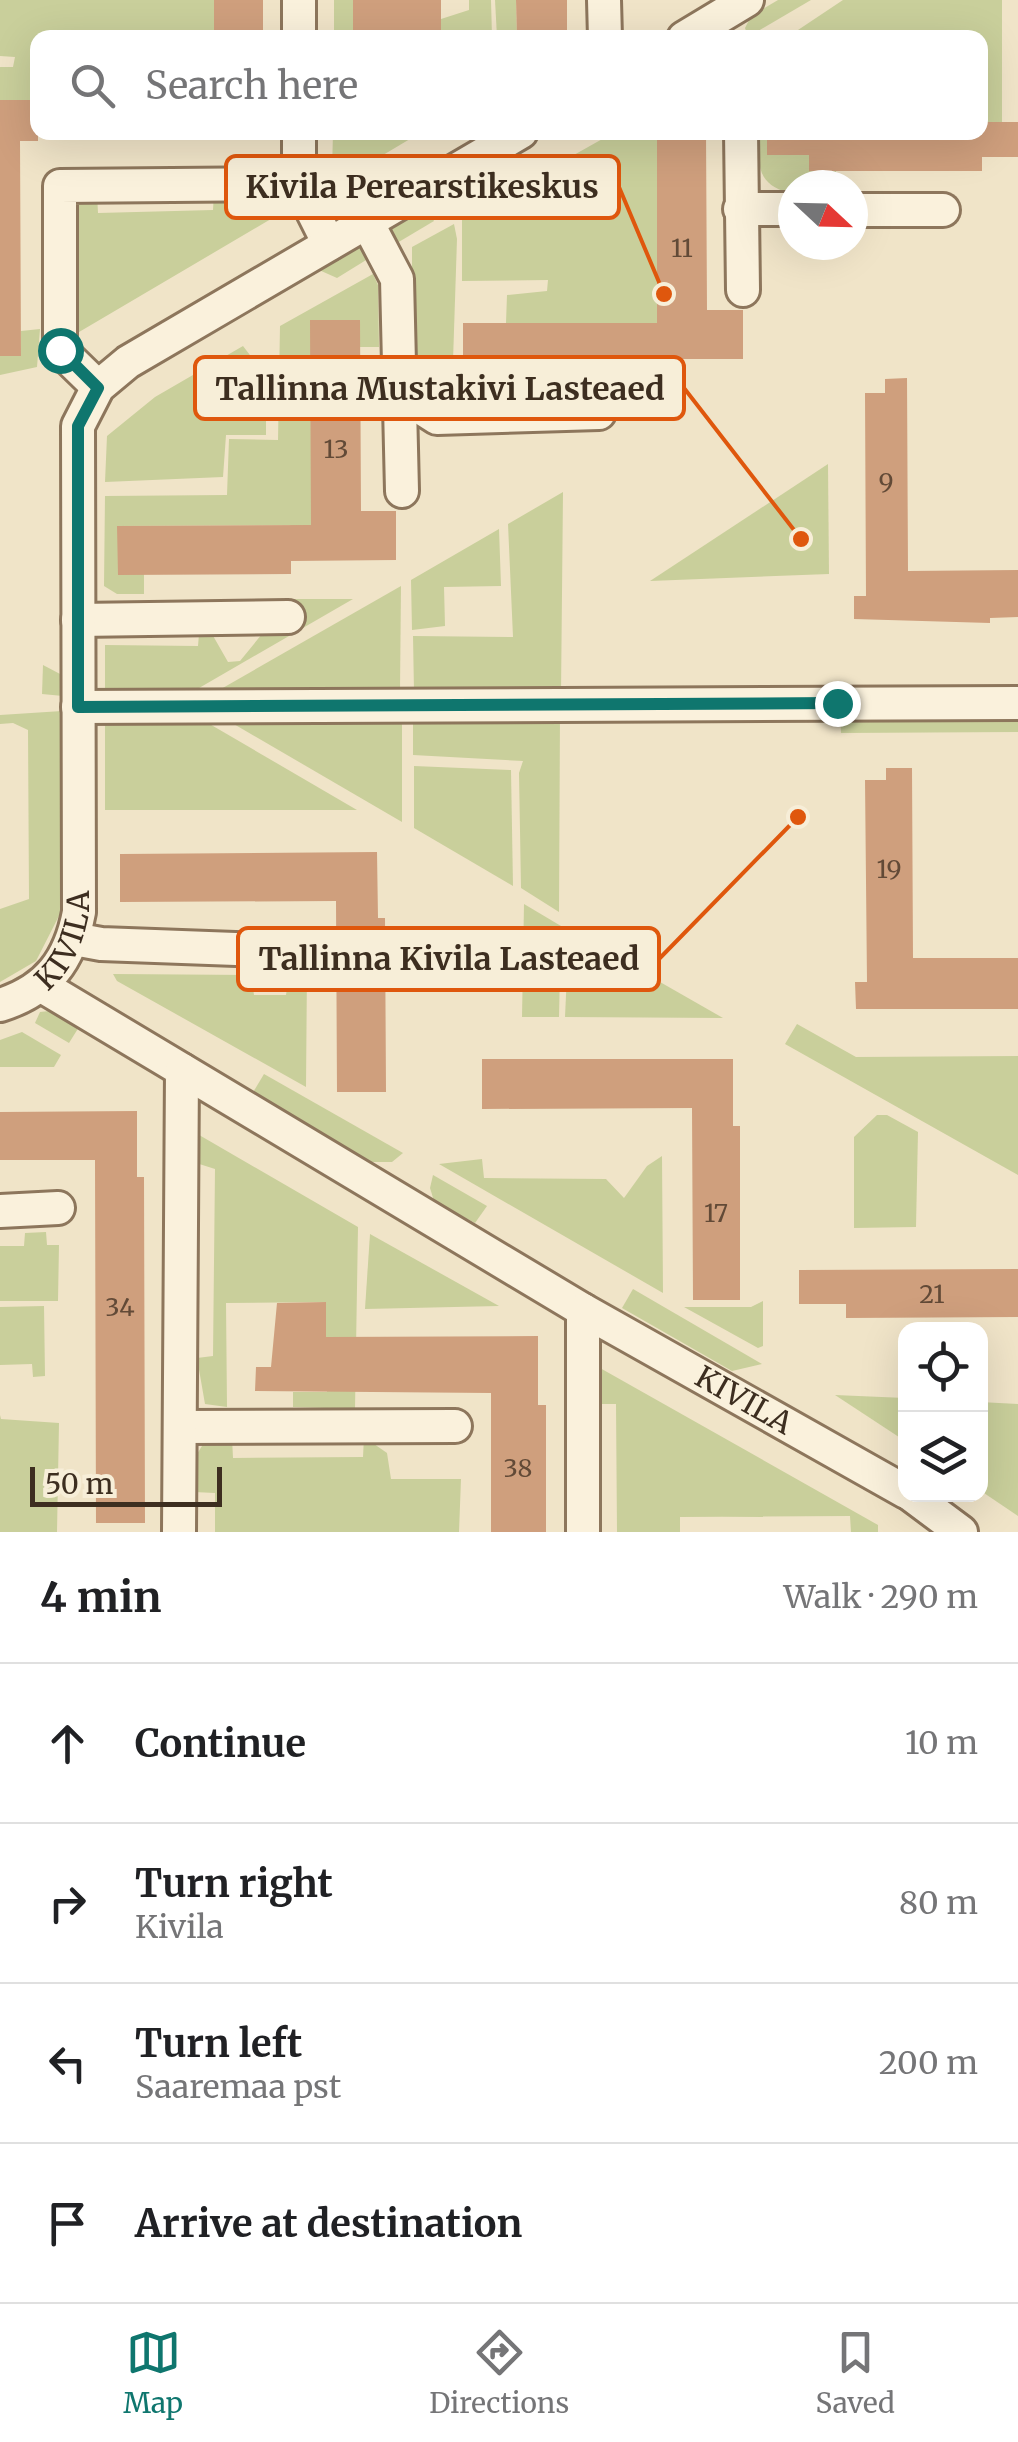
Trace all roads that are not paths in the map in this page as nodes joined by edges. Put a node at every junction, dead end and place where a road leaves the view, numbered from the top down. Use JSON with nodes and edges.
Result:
{"nodes":[{"id":1,"x":299,"y":0,"type":"edge"},
{"id":2,"x":604,"y":0,"type":"edge"},
{"id":3,"x":734,"y":18,"type":"edge"},
{"id":4,"x":299,"y":30,"type":"edge"},
{"id":5,"x":605,"y":30,"type":"edge"},
{"id":6,"x":704,"y":30,"type":"edge"},
{"id":7,"x":299,"y":140,"type":"edge"},
{"id":8,"x":506,"y":140,"type":"edge"},
{"id":9,"x":740,"y":140,"type":"edge"},
{"id":10,"x":299,"y":184,"type":"junction"},
{"id":11,"x":740,"y":209,"type":"junction"},
{"id":12,"x":778,"y":210,"type":"edge"},
{"id":13,"x":868,"y":210,"type":"edge"},
{"id":14,"x":943,"y":210,"type":"dead end"},
{"id":15,"x":367,"y":222,"type":"junction"},
{"id":16,"x":329,"y":244,"type":"junction"},
{"id":17,"x":743,"y":290,"type":"dead end"},
{"id":18,"x":98,"y":388,"type":"junction"},
{"id":19,"x":401,"y":395,"type":"junction"},
{"id":20,"x":599,"y":414,"type":"dead end"},
{"id":21,"x":402,"y":491,"type":"dead end"},
{"id":22,"x":288,"y":617,"type":"dead end"},
{"id":23,"x":78,"y":620,"type":"junction"},
{"id":24,"x":1018,"y":703,"type":"edge"},
{"id":25,"x":78,"y":707,"type":"junction"},
{"id":26,"x":74,"y":939,"type":"junction"},
{"id":27,"x":292,"y":951,"type":"dead end"},
{"id":28,"x":42,"y":986,"type":"junction"},
{"id":29,"x":0,"y":1005,"type":"edge"},
{"id":30,"x":182,"y":1070,"type":"junction"},
{"id":31,"x":58,"y":1208,"type":"dead end"},
{"id":32,"x":0,"y":1212,"type":"edge"},
{"id":33,"x":583,"y":1310,"type":"junction"},
{"id":34,"x":455,"y":1426,"type":"dead end"},
{"id":35,"x":180,"y":1427,"type":"junction"},
{"id":36,"x":898,"y":1487,"type":"edge"},
{"id":37,"x":920,"y":1502,"type":"edge"},
{"id":38,"x":179,"y":1532,"type":"edge"},
{"id":39,"x":583,"y":1532,"type":"edge"},
{"id":40,"x":961,"y":1532,"type":"edge"}],
"edges":[{"from":1,"to":4,"type":"street"},
{"from":2,"to":5,"type":"street"},
{"from":3,"to":6,"type":"street"},
{"from":7,"to":10,"type":"street"},
{"from":8,"to":15,"type":"street","name":"KIVILA"},
{"from":9,"to":11,"type":"street"},
{"from":10,"to":16,"type":"street"},
{"from":10,"to":18,"type":"street"},
{"from":11,"to":12,"type":"street"},
{"from":11,"to":17,"type":"street"},
{"from":13,"to":14,"type":"street"},
{"from":15,"to":16,"type":"street","name":"KIVILA"},
{"from":15,"to":19,"type":"street"},
{"from":16,"to":18,"type":"street","name":"KIVILA"},
{"from":18,"to":23,"type":"street","name":"KIVILA"},
{"from":19,"to":20,"type":"street"},
{"from":19,"to":21,"type":"street"},
{"from":22,"to":23,"type":"street"},
{"from":23,"to":25,"type":"street","name":"KIVILA"},
{"from":24,"to":25,"type":"street"},
{"from":25,"to":26,"type":"street","name":"KIVILA"},
{"from":26,"to":27,"type":"street"},
{"from":26,"to":28,"type":"street","name":"KIVILA"},
{"from":28,"to":29,"type":"street"},
{"from":28,"to":30,"type":"street","name":"KIVILA"},
{"from":30,"to":33,"type":"street","name":"KIVILA"},
{"from":30,"to":35,"type":"street"},
{"from":31,"to":32,"type":"street"},
{"from":33,"to":36,"type":"street","name":"KIVILA"},
{"from":33,"to":39,"type":"street"},
{"from":34,"to":35,"type":"street"},
{"from":35,"to":38,"type":"street"},
{"from":37,"to":40,"type":"street","name":"KIVILA"}]}
